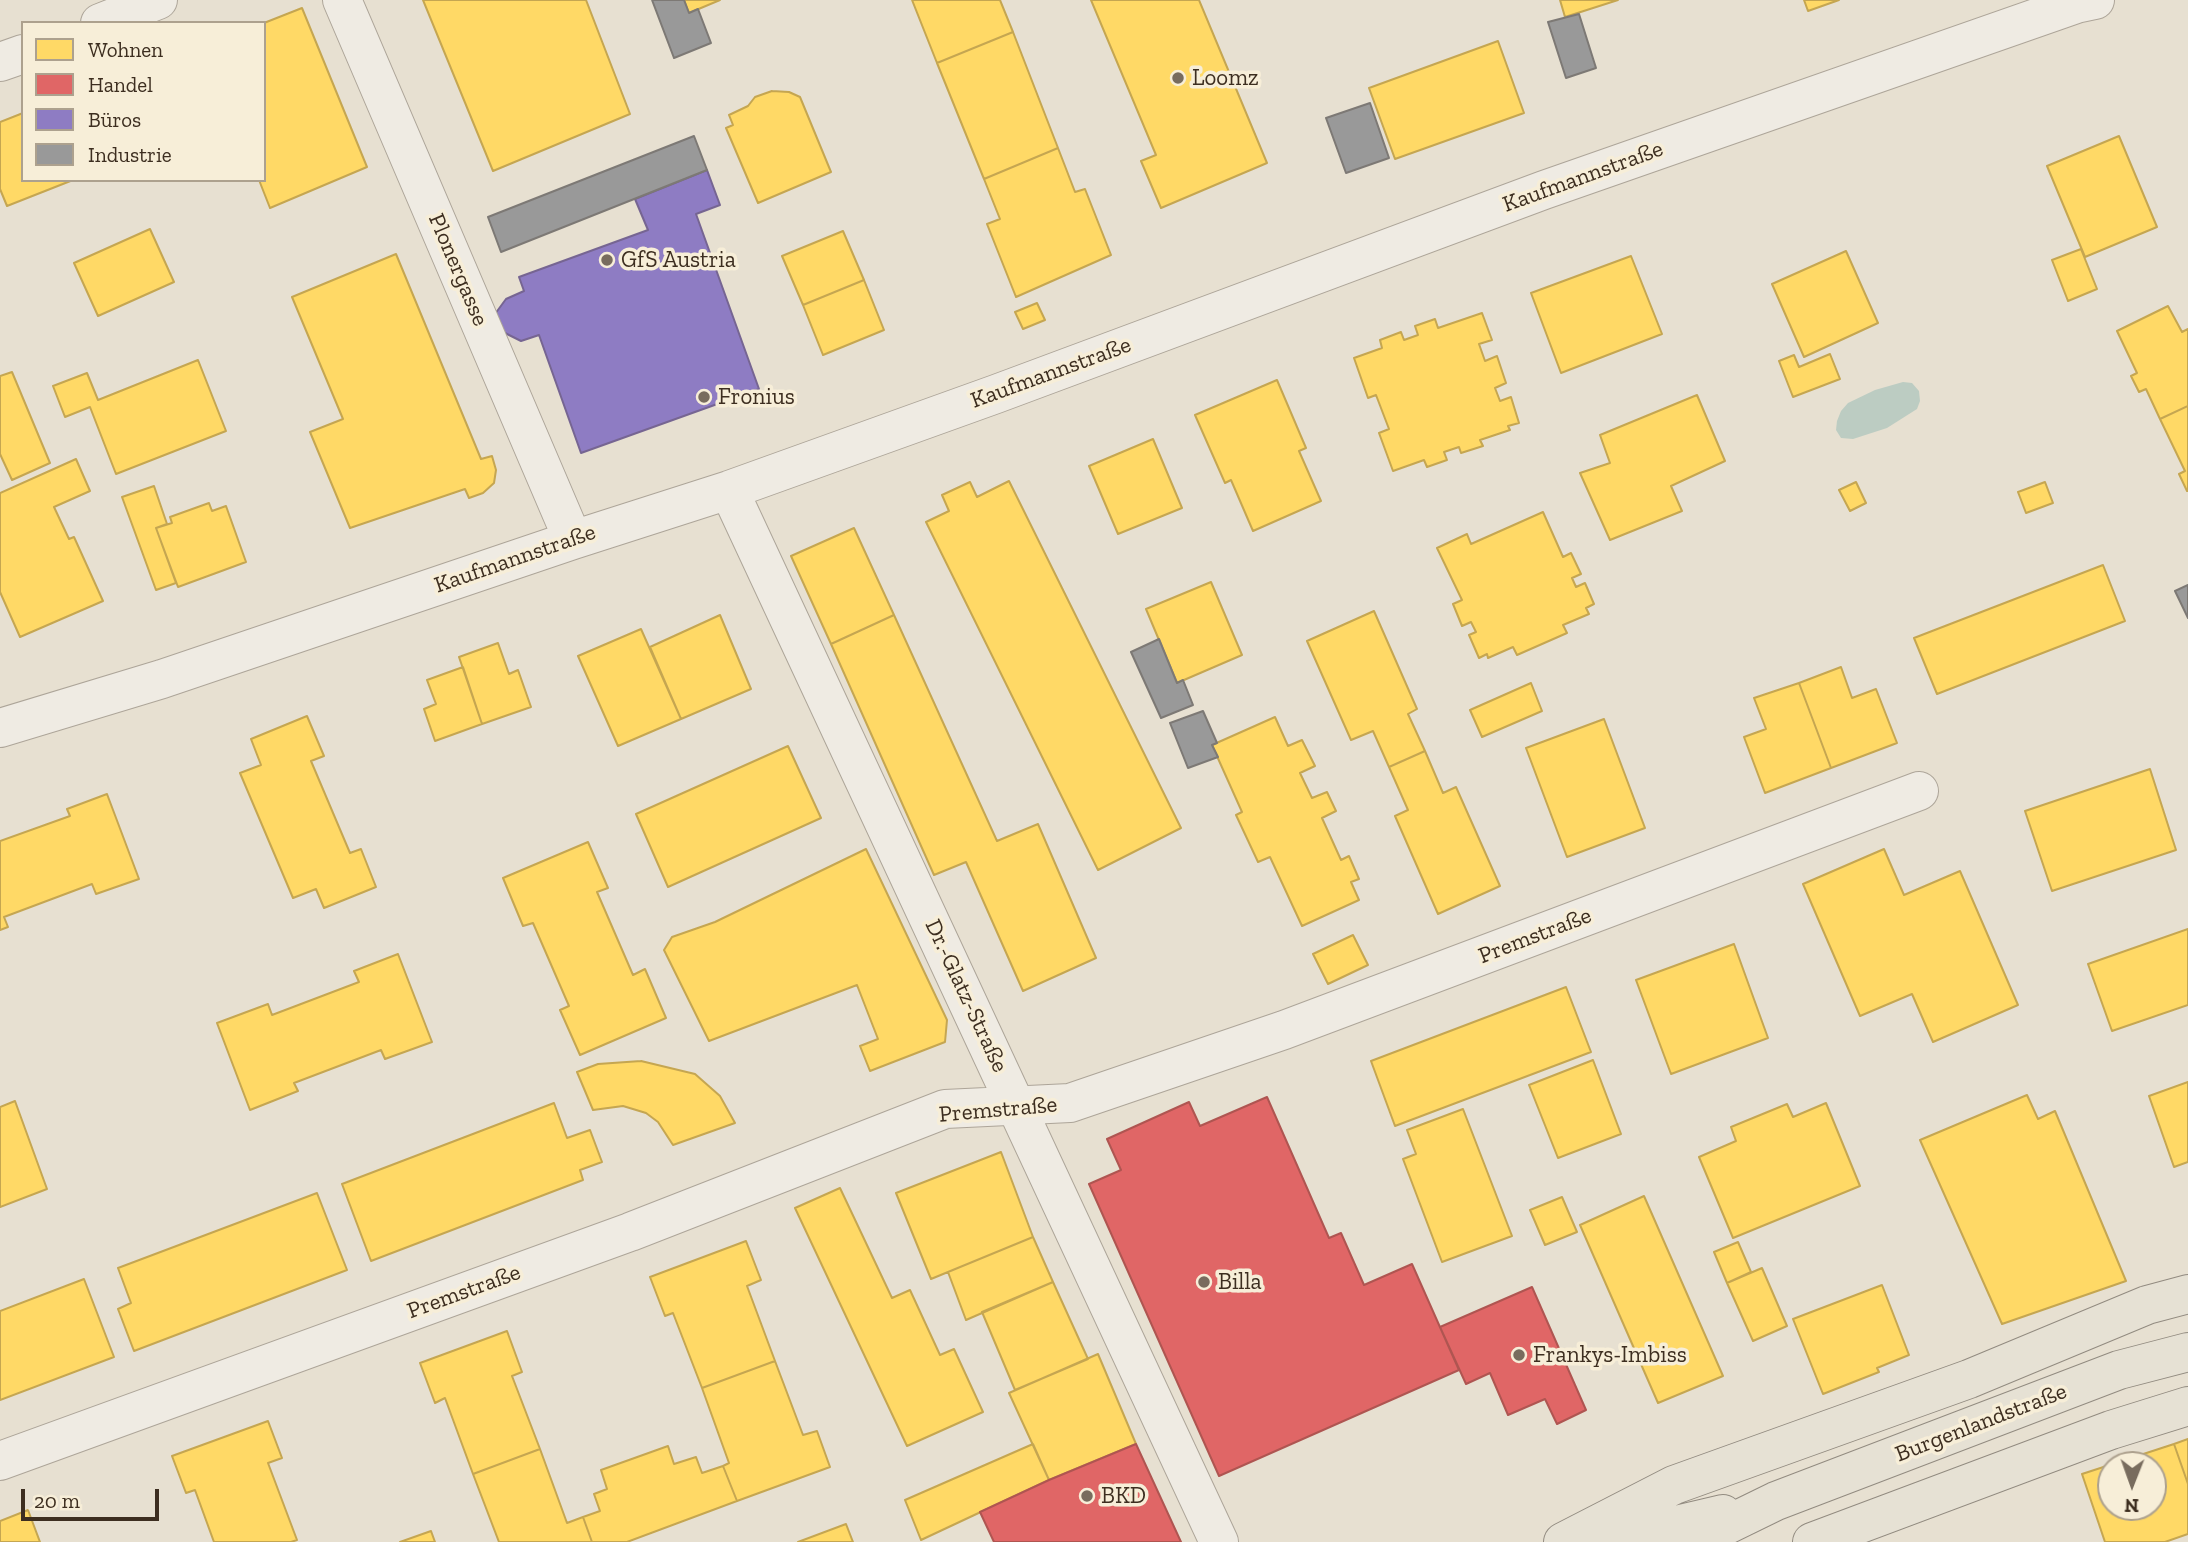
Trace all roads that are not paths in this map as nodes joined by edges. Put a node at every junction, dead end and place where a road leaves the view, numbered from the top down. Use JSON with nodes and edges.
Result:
{"nodes":[{"id":1,"x":158,"y":0,"type":"edge"},
{"id":2,"x":342,"y":0,"type":"edge"},
{"id":3,"x":2081,"y":1,"type":"edge"},
{"id":4,"x":105,"y":21,"type":"edge"},
{"id":5,"x":21,"y":55,"type":"edge"},
{"id":6,"x":0,"y":62,"type":"edge"},
{"id":7,"x":729,"y":490,"type":"junction"},
{"id":8,"x":573,"y":540,"type":"junction"},
{"id":9,"x":0,"y":728,"type":"edge"},
{"id":10,"x":1919,"y":791,"type":"dead end"},
{"id":11,"x":1017,"y":1105,"type":"junction"},
{"id":12,"x":2188,"y":1294,"type":"edge"},
{"id":13,"x":2188,"y":1352,"type":"edge"},
{"id":14,"x":2188,"y":1406,"type":"edge"},
{"id":15,"x":0,"y":1461,"type":"edge"},
{"id":16,"x":1776,"y":1501,"type":"junction"},
{"id":17,"x":1219,"y":1542,"type":"edge"},
{"id":18,"x":1563,"y":1542,"type":"edge"},
{"id":19,"x":1604,"y":1542,"type":"edge"},
{"id":20,"x":1692,"y":1542,"type":"edge"},
{"id":21,"x":1812,"y":1542,"type":"edge"}],
"edges":[{"from":1,"to":4,"type":"street"},
{"from":2,"to":8,"type":"street","name":"Plonergasse"},
{"from":3,"to":7,"type":"street","name":"Kaufmannstraße"},
{"from":5,"to":6,"type":"street"},
{"from":7,"to":8,"type":"street","name":"Kaufmannstraße"},
{"from":7,"to":11,"type":"street","name":"Dr.-Glatz-Straße"},
{"from":8,"to":9,"type":"street","name":"Kaufmannstraße"},
{"from":10,"to":11,"type":"street","name":"Premstraße"},
{"from":11,"to":15,"type":"street","name":"Premstraße"},
{"from":11,"to":17,"type":"street","name":"Dr.-Glatz-Straße"},
{"from":12,"to":18,"type":"main road"},
{"from":13,"to":16,"type":"main road","name":"Burgenlandstraße"},
{"from":14,"to":21,"type":"main road"},
{"from":16,"to":19,"type":"main road"},
{"from":16,"to":20,"type":"main road"}]}
